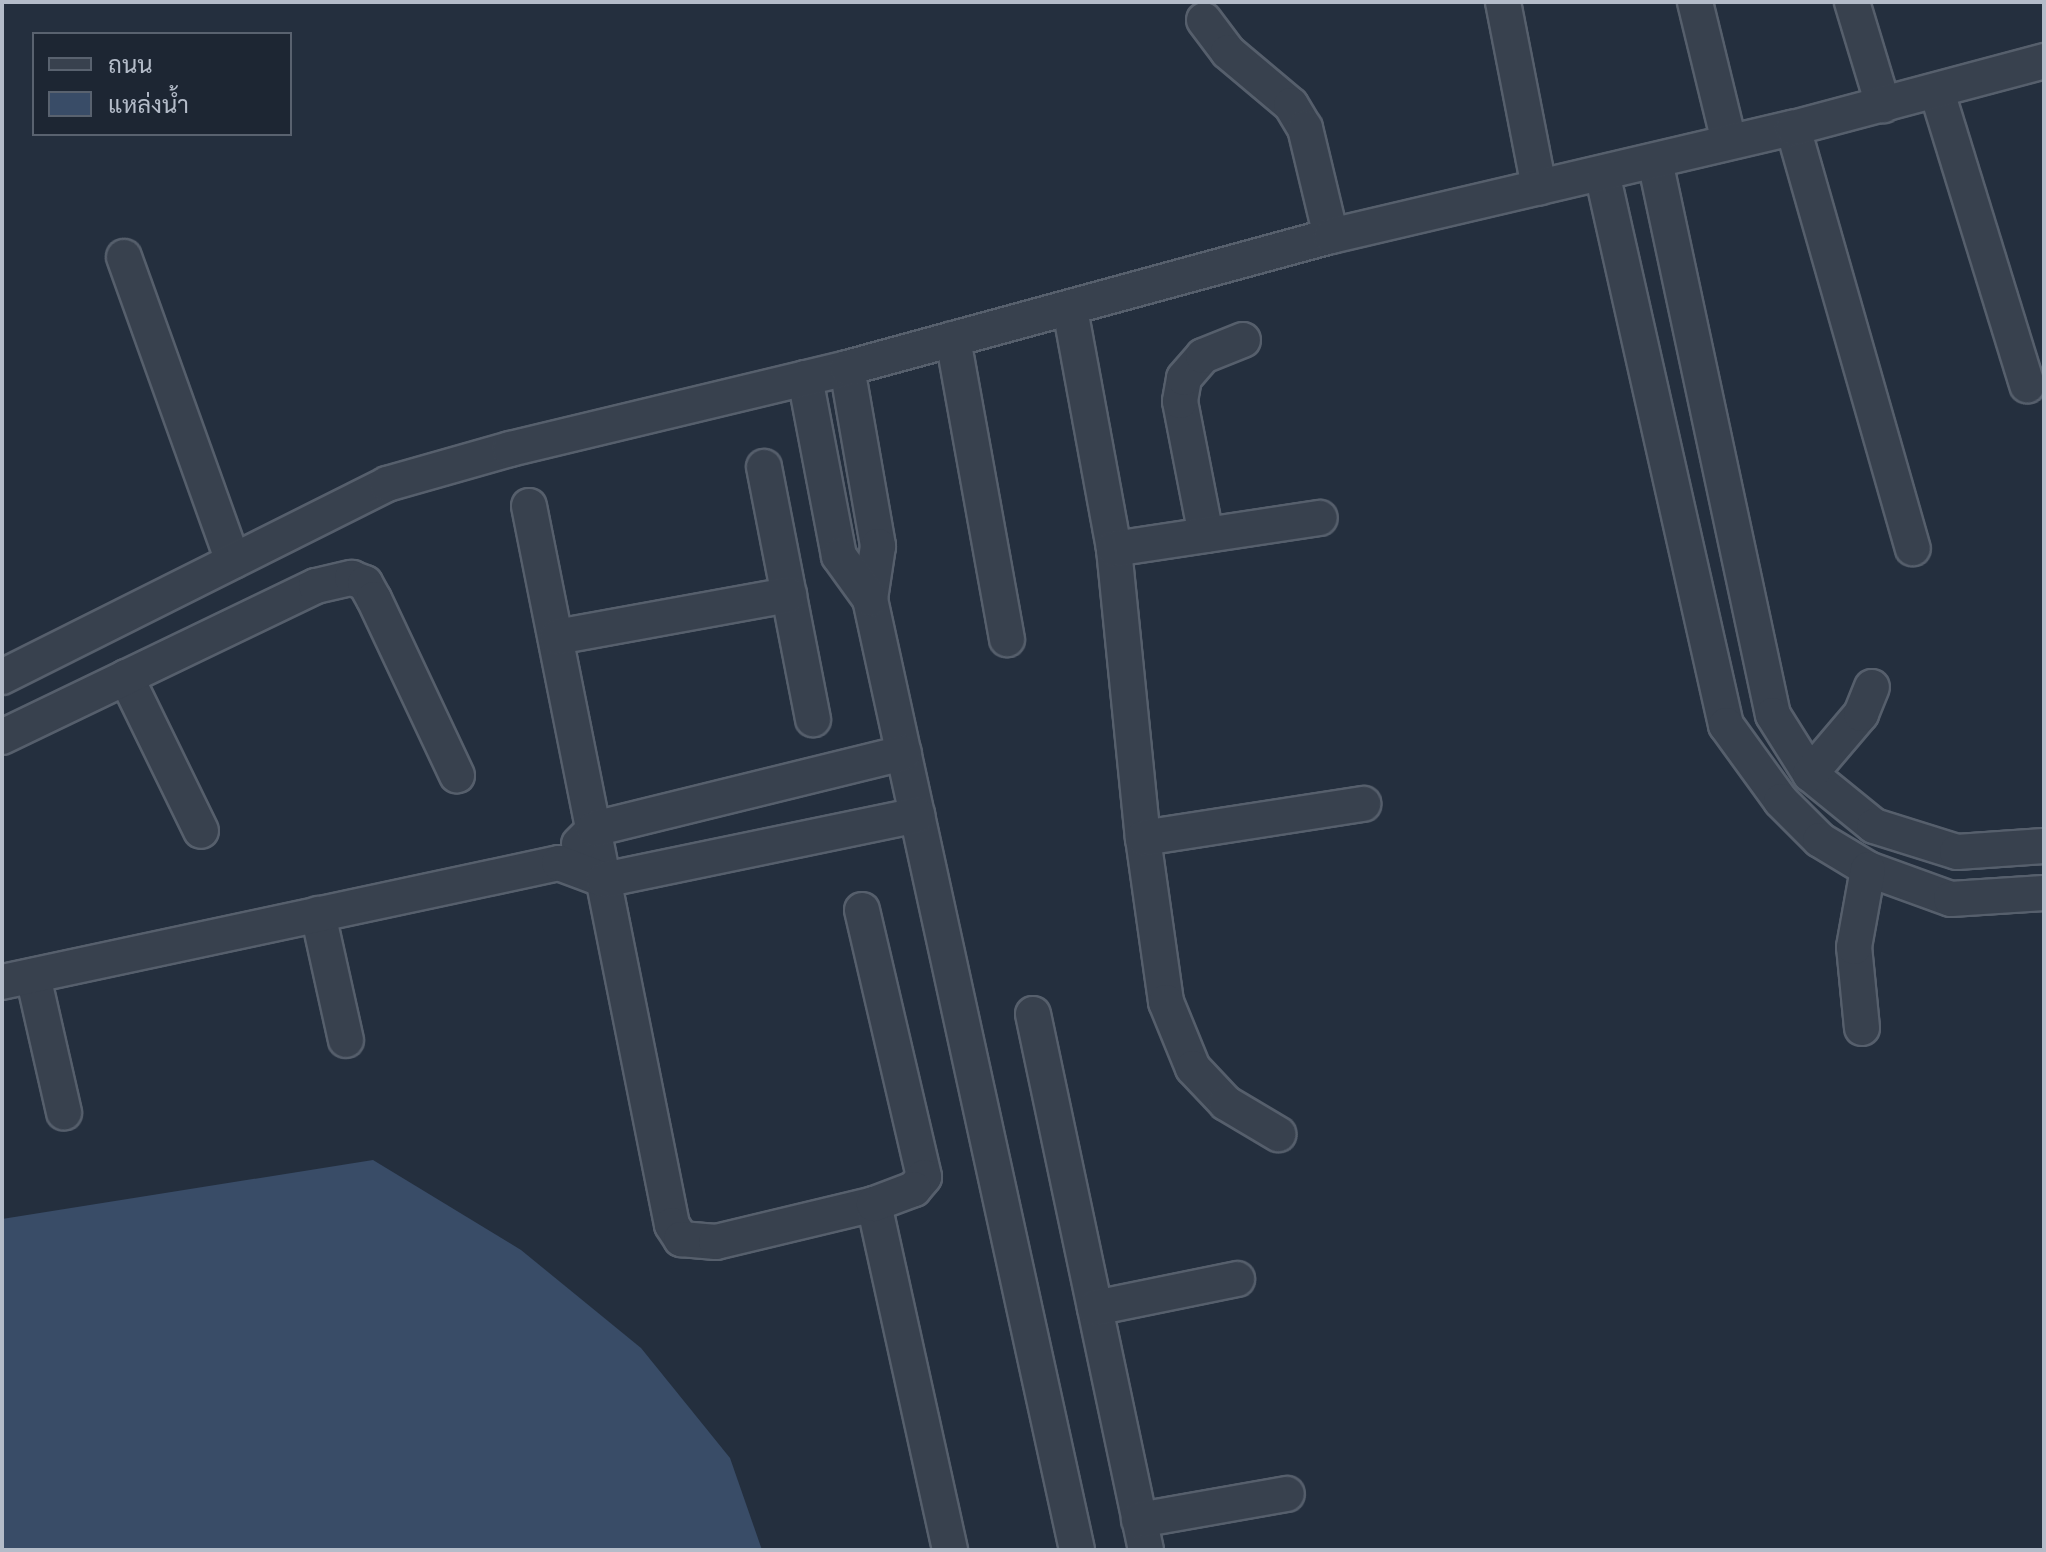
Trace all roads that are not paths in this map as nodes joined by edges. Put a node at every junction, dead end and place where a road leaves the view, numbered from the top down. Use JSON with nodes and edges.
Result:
{"nodes":[{"id":1,"x":1503,"y":2,"type":"edge"},
{"id":2,"x":1695,"y":2,"type":"edge"},
{"id":3,"x":1852,"y":2,"type":"edge"},
{"id":4,"x":1204,"y":20,"type":"dead end"},
{"id":5,"x":2044,"y":61,"type":"edge"},
{"id":6,"x":1937,"y":92,"type":"junction"},
{"id":7,"x":1883,"y":105,"type":"junction"},
{"id":8,"x":1793,"y":128,"type":"junction"},
{"id":9,"x":1729,"y":142,"type":"junction"},
{"id":10,"x":1655,"y":161,"type":"junction"},
{"id":11,"x":1602,"y":173,"type":"junction"},
{"id":12,"x":1539,"y":188,"type":"junction"},
{"id":13,"x":1331,"y":236,"type":"junction"},
{"id":14,"x":124,"y":257,"type":"dead end"},
{"id":15,"x":1070,"y":309,"type":"junction"},
{"id":16,"x":1689,"y":320,"type":"junction"},
{"id":17,"x":1635,"y":330,"type":"junction"},
{"id":18,"x":953,"y":339,"type":"junction"},
{"id":19,"x":1243,"y":340,"type":"dead end"},
{"id":20,"x":847,"y":368,"type":"junction"},
{"id":21,"x":805,"y":378,"type":"junction"},
{"id":22,"x":2027,"y":385,"type":"dead end"},
{"id":23,"x":764,"y":467,"type":"dead end"},
{"id":24,"x":529,"y":506,"type":"dead end"},
{"id":25,"x":1320,"y":518,"type":"dead end"},
{"id":26,"x":1206,"y":535,"type":"junction"},
{"id":27,"x":1913,"y":548,"type":"dead end"},
{"id":28,"x":1114,"y":549,"type":"junction"},
{"id":29,"x":233,"y":561,"type":"junction"},
{"id":30,"x":789,"y":595,"type":"junction"},
{"id":31,"x":870,"y":599,"type":"junction"},
{"id":32,"x":557,"y":637,"type":"junction"},
{"id":33,"x":1007,"y":639,"type":"dead end"},
{"id":34,"x":2,"y":677,"type":"edge"},
{"id":35,"x":126,"y":677,"type":"junction"},
{"id":36,"x":1872,"y":687,"type":"dead end"},
{"id":37,"x":1773,"y":715,"type":"junction"},
{"id":38,"x":813,"y":719,"type":"dead end"},
{"id":39,"x":1726,"y":725,"type":"junction"},
{"id":40,"x":2,"y":737,"type":"edge"},
{"id":41,"x":904,"y":753,"type":"junction"},
{"id":42,"x":1810,"y":774,"type":"junction"},
{"id":43,"x":457,"y":775,"type":"dead end"},
{"id":44,"x":1363,"y":804,"type":"dead end"},
{"id":45,"x":917,"y":815,"type":"junction"},
{"id":46,"x":594,"y":829,"type":"junction"},
{"id":47,"x":201,"y":831,"type":"dead end"},
{"id":48,"x":1143,"y":838,"type":"junction"},
{"id":49,"x":2044,"y":846,"type":"edge"},
{"id":50,"x":559,"y":863,"type":"junction"},
{"id":51,"x":1868,"y":869,"type":"junction"},
{"id":52,"x":604,"y":880,"type":"junction"},
{"id":53,"x":2044,"y":893,"type":"edge"},
{"id":54,"x":862,"y":910,"type":"dead end"},
{"id":55,"x":318,"y":914,"type":"junction"},
{"id":56,"x":17,"y":979,"type":"edge"},
{"id":57,"x":1033,"y":1014,"type":"dead end"},
{"id":58,"x":1862,"y":1028,"type":"dead end"},
{"id":59,"x":346,"y":1040,"type":"dead end"},
{"id":60,"x":64,"y":1113,"type":"dead end"},
{"id":61,"x":1278,"y":1134,"type":"dead end"},
{"id":62,"x":874,"y":1204,"type":"junction"},
{"id":63,"x":1237,"y":1279,"type":"dead end"},
{"id":64,"x":1095,"y":1308,"type":"junction"},
{"id":65,"x":1287,"y":1494,"type":"dead end"},
{"id":66,"x":1142,"y":1535,"type":"edge"},
{"id":67,"x":950,"y":1550,"type":"edge"},
{"id":68,"x":1077,"y":1550,"type":"edge"}],
"edges":[{"from":1,"to":12,"type":"street"},
{"from":2,"to":9,"type":"street"},
{"from":3,"to":7,"type":"street"},
{"from":4,"to":13,"type":"street"},
{"from":5,"to":6,"type":"street"},
{"from":6,"to":7,"type":"street"},
{"from":6,"to":22,"type":"street"},
{"from":7,"to":8,"type":"street"},
{"from":8,"to":9,"type":"street"},
{"from":8,"to":27,"type":"street"},
{"from":9,"to":10,"type":"street"},
{"from":10,"to":11,"type":"street"},
{"from":10,"to":16,"type":"street"},
{"from":11,"to":12,"type":"street"},
{"from":11,"to":17,"type":"street"},
{"from":12,"to":13,"type":"street"},
{"from":13,"to":15,"type":"street"},
{"from":14,"to":29,"type":"street"},
{"from":15,"to":18,"type":"street"},
{"from":15,"to":28,"type":"street"},
{"from":16,"to":17,"type":"street"},
{"from":16,"to":37,"type":"street"},
{"from":17,"to":39,"type":"street"},
{"from":18,"to":20,"type":"street"},
{"from":18,"to":33,"type":"street"},
{"from":19,"to":26,"type":"street"},
{"from":20,"to":21,"type":"street"},
{"from":20,"to":31,"type":"street"},
{"from":21,"to":29,"type":"street"},
{"from":21,"to":31,"type":"street"},
{"from":23,"to":30,"type":"street"},
{"from":24,"to":32,"type":"street"},
{"from":25,"to":26,"type":"street"},
{"from":26,"to":28,"type":"street"},
{"from":28,"to":48,"type":"street"},
{"from":29,"to":34,"type":"street"},
{"from":30,"to":32,"type":"street"},
{"from":30,"to":38,"type":"street"},
{"from":31,"to":41,"type":"street"},
{"from":32,"to":46,"type":"street"},
{"from":35,"to":40,"type":"street"},
{"from":35,"to":43,"type":"street"},
{"from":35,"to":47,"type":"street"},
{"from":36,"to":42,"type":"street"},
{"from":37,"to":39,"type":"street"},
{"from":37,"to":42,"type":"street"},
{"from":39,"to":51,"type":"street"},
{"from":41,"to":45,"type":"street"},
{"from":41,"to":46,"type":"street"},
{"from":42,"to":49,"type":"street"},
{"from":44,"to":48,"type":"street"},
{"from":45,"to":52,"type":"street"},
{"from":45,"to":68,"type":"street"},
{"from":46,"to":50,"type":"street"},
{"from":46,"to":52,"type":"street"},
{"from":48,"to":61,"type":"street"},
{"from":50,"to":52,"type":"street"},
{"from":50,"to":55,"type":"street"},
{"from":51,"to":53,"type":"street"},
{"from":51,"to":58,"type":"street"},
{"from":52,"to":62,"type":"street"},
{"from":54,"to":62,"type":"street"},
{"from":55,"to":56,"type":"street"},
{"from":55,"to":59,"type":"street"},
{"from":56,"to":60,"type":"street"},
{"from":57,"to":64,"type":"street"},
{"from":62,"to":67,"type":"street"},
{"from":63,"to":64,"type":"street"},
{"from":64,"to":66,"type":"street"},
{"from":65,"to":66,"type":"street"}]}
